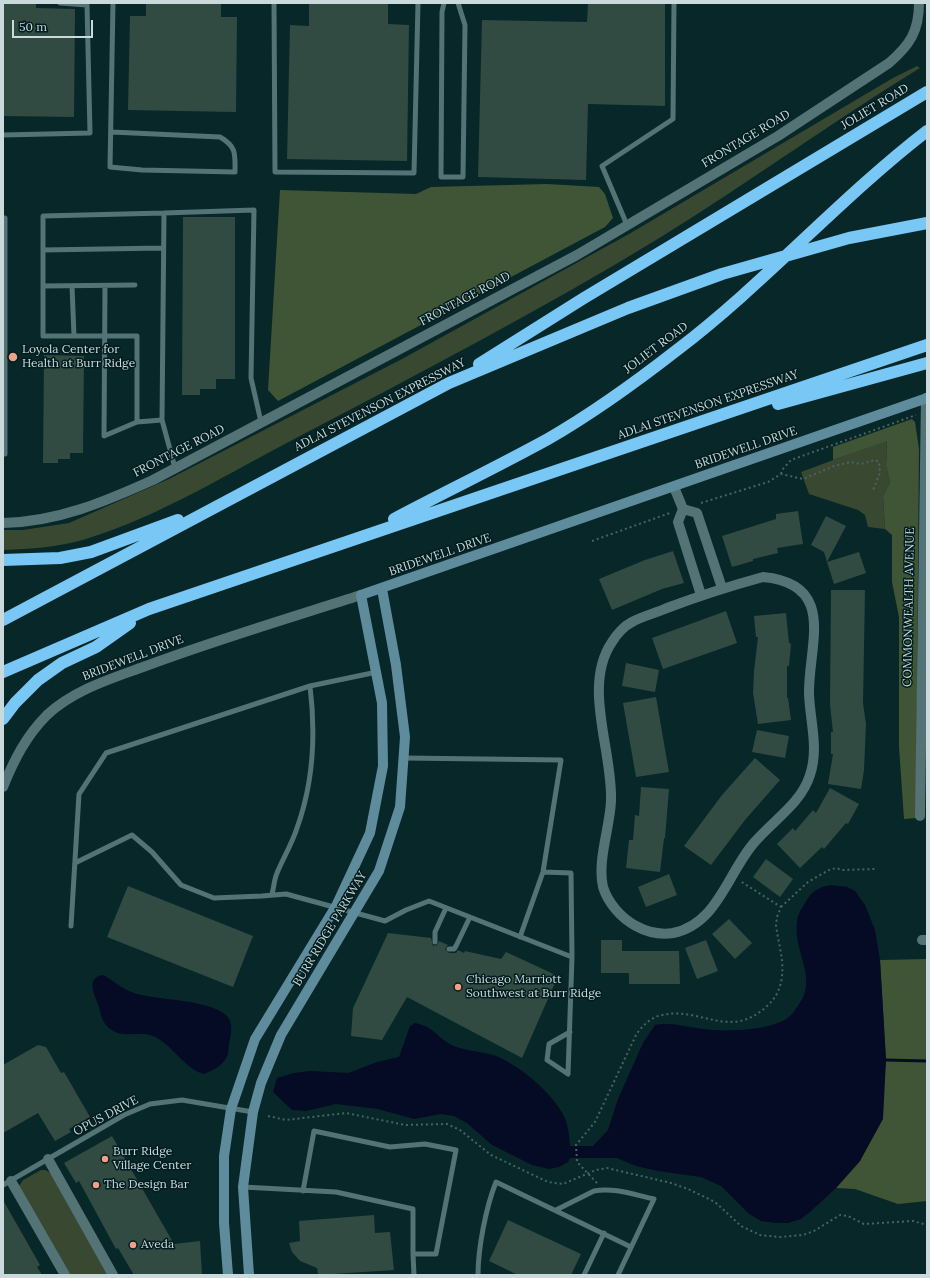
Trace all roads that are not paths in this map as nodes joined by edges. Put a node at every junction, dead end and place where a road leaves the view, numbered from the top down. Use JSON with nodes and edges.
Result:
{"nodes":[{"id":1,"x":60,"y":3,"type":"edge"},
{"id":2,"x":113,"y":3,"type":"edge"},
{"id":3,"x":274,"y":3,"type":"edge"},
{"id":4,"x":418,"y":3,"type":"edge"},
{"id":5,"x":444,"y":3,"type":"edge"},
{"id":6,"x":458,"y":3,"type":"edge"},
{"id":7,"x":674,"y":3,"type":"edge"},
{"id":8,"x":919,"y":3,"type":"edge"},
{"id":9,"x":927,"y":92,"type":"edge"},
{"id":10,"x":927,"y":131,"type":"edge"},
{"id":11,"x":111,"y":132,"type":"junction"},
{"id":12,"x":3,"y":134,"type":"edge"},
{"id":13,"x":164,"y":213,"type":"junction"},
{"id":14,"x":3,"y":218,"type":"edge"},
{"id":15,"x":927,"y":223,"type":"edge"},
{"id":16,"x":627,"y":225,"type":"junction"},
{"id":17,"x":163,"y":248,"type":"junction"},
{"id":18,"x":43,"y":250,"type":"junction"},
{"id":19,"x":43,"y":286,"type":"junction"},
{"id":20,"x":72,"y":286,"type":"junction"},
{"id":21,"x":105,"y":286,"type":"junction"},
{"id":22,"x":135,"y":286,"type":"dead end"},
{"id":23,"x":74,"y":336,"type":"junction"},
{"id":24,"x":105,"y":336,"type":"junction"},
{"id":25,"x":927,"y":345,"type":"edge"},
{"id":26,"x":927,"y":364,"type":"edge"},
{"id":27,"x":449,"y":383,"type":"junction"},
{"id":28,"x":927,"y":398,"type":"edge"},
{"id":29,"x":731,"y":412,"type":"junction"},
{"id":30,"x":162,"y":420,"type":"junction"},
{"id":31,"x":136,"y":422,"type":"junction"},
{"id":32,"x":261,"y":422,"type":"junction"},
{"id":33,"x":3,"y":453,"type":"edge"},
{"id":34,"x":175,"y":468,"type":"junction"},
{"id":35,"x":674,"y":487,"type":"junction"},
{"id":36,"x":219,"y":505,"type":"junction"},
{"id":37,"x":683,"y":509,"type":"junction"},
{"id":38,"x":3,"y":523,"type":"edge"},
{"id":39,"x":365,"y":535,"type":"junction"},
{"id":40,"x":3,"y":560,"type":"edge"},
{"id":41,"x":722,"y":588,"type":"junction"},
{"id":42,"x":382,"y":589,"type":"junction"},
{"id":43,"x":362,"y":595,"type":"junction"},
{"id":44,"x":701,"y":595,"type":"junction"},
{"id":45,"x":149,"y":609,"type":"junction"},
{"id":46,"x":3,"y":620,"type":"edge"},
{"id":47,"x":3,"y":672,"type":"edge"},
{"id":48,"x":377,"y":672,"type":"junction"},
{"id":49,"x":310,"y":686,"type":"junction"},
{"id":50,"x":3,"y":719,"type":"edge"},
{"id":51,"x":404,"y":758,"type":"junction"},
{"id":52,"x":3,"y":787,"type":"edge"},
{"id":53,"x":920,"y":816,"type":"dead end"},
{"id":54,"x":75,"y":863,"type":"junction"},
{"id":55,"x":543,"y":872,"type":"junction"},
{"id":56,"x":272,"y":894,"type":"junction"},
{"id":57,"x":336,"y":906,"type":"junction"},
{"id":58,"x":446,"y":908,"type":"junction"},
{"id":59,"x":356,"y":912,"type":"junction"},
{"id":60,"x":470,"y":917,"type":"junction"},
{"id":61,"x":71,"y":926,"type":"dead end"},
{"id":62,"x":520,"y":937,"type":"junction"},
{"id":63,"x":435,"y":942,"type":"dead end"},
{"id":64,"x":448,"y":949,"type":"dead end"},
{"id":65,"x":572,"y":957,"type":"junction"},
{"id":66,"x":570,"y":1032,"type":"junction"},
{"id":67,"x":231,"y":1109,"type":"junction"},
{"id":68,"x":253,"y":1112,"type":"junction"},
{"id":69,"x":48,"y":1159,"type":"junction"},
{"id":70,"x":7,"y":1183,"type":"edge"},
{"id":71,"x":243,"y":1187,"type":"junction"},
{"id":72,"x":303,"y":1191,"type":"junction"},
{"id":73,"x":556,"y":1210,"type":"junction"},
{"id":74,"x":604,"y":1233,"type":"junction"},
{"id":75,"x":631,"y":1247,"type":"junction"},
{"id":76,"x":413,"y":1254,"type":"junction"},
{"id":77,"x":65,"y":1275,"type":"edge"},
{"id":78,"x":113,"y":1275,"type":"edge"},
{"id":79,"x":228,"y":1275,"type":"edge"},
{"id":80,"x":249,"y":1275,"type":"edge"},
{"id":81,"x":414,"y":1275,"type":"edge"},
{"id":82,"x":478,"y":1275,"type":"edge"},
{"id":83,"x":584,"y":1275,"type":"edge"},
{"id":84,"x":618,"y":1275,"type":"edge"}],
"edges":[{"from":1,"to":12,"type":"lane"},
{"from":2,"to":11,"type":"lane"},
{"from":3,"to":4,"type":"lane"},
{"from":5,"to":6,"type":"lane"},
{"from":7,"to":16,"type":"lane"},
{"from":8,"to":16,"type":"street","name":"FRONTAGE ROAD"},
{"from":9,"to":27,"type":"highway","name":"JOLIET ROAD"},
{"from":10,"to":39,"type":"highway","name":"JOLIET ROAD"},
{"from":11,"to":11,"type":"lane"},
{"from":13,"to":17,"type":"lane"},
{"from":13,"to":18,"type":"lane"},
{"from":13,"to":32,"type":"lane"},
{"from":14,"to":33,"type":"lane"},
{"from":15,"to":27,"type":"highway","name":"ADLAI STEVENSON EXPRESSWAY"},
{"from":16,"to":32,"type":"street","name":"FRONTAGE ROAD"},
{"from":17,"to":18,"type":"lane"},
{"from":17,"to":30,"type":"lane"},
{"from":18,"to":19,"type":"lane"},
{"from":19,"to":20,"type":"lane"},
{"from":19,"to":23,"type":"lane"},
{"from":20,"to":21,"type":"lane"},
{"from":20,"to":23,"type":"lane"},
{"from":21,"to":22,"type":"lane"},
{"from":21,"to":24,"type":"lane"},
{"from":23,"to":24,"type":"lane"},
{"from":24,"to":31,"type":"lane"},
{"from":24,"to":31,"type":"lane"},
{"from":25,"to":29,"type":"highway","name":"ADLAI STEVENSON EXPRESSWAY"},
{"from":26,"to":29,"type":"highway"},
{"from":27,"to":36,"type":"highway","name":"ADLAI STEVENSON EXPRESSWAY"},
{"from":28,"to":35,"type":"street","name":"BRIDEWELL DRIVE"},
{"from":28,"to":53,"type":"street","name":"COMMONWEALTH AVENUE"},
{"from":29,"to":39,"type":"highway","name":"ADLAI STEVENSON EXPRESSWAY"},
{"from":30,"to":31,"type":"lane"},
{"from":30,"to":34,"type":"lane"},
{"from":32,"to":34,"type":"street","name":"FRONTAGE ROAD"},
{"from":34,"to":38,"type":"street","name":"FRONTAGE ROAD"},
{"from":35,"to":37,"type":"street"},
{"from":35,"to":42,"type":"street","name":"BRIDEWELL DRIVE"},
{"from":36,"to":40,"type":"highway"},
{"from":36,"to":46,"type":"highway","name":"ADLAI STEVENSON EXPRESSWAY"},
{"from":37,"to":41,"type":"street"},
{"from":37,"to":44,"type":"street"},
{"from":39,"to":45,"type":"highway","name":"ADLAI STEVENSON EXPRESSWAY"},
{"from":41,"to":44,"type":"street"},
{"from":41,"to":44,"type":"street"},
{"from":42,"to":43,"type":"street","name":"BRIDEWELL DRIVE"},
{"from":42,"to":51,"type":"street","name":"BURR RIDGE PARKWAY"},
{"from":43,"to":48,"type":"street","name":"BURR RIDGE PARKWAY"},
{"from":43,"to":52,"type":"street","name":"BRIDEWELL DRIVE"},
{"from":45,"to":47,"type":"highway","name":"ADLAI STEVENSON EXPRESSWAY"},
{"from":45,"to":50,"type":"highway"},
{"from":48,"to":49,"type":"lane"},
{"from":48,"to":57,"type":"street","name":"BURR RIDGE PARKWAY"},
{"from":49,"to":54,"type":"lane"},
{"from":49,"to":56,"type":"lane"},
{"from":51,"to":55,"type":"lane"},
{"from":51,"to":59,"type":"street","name":"BURR RIDGE PARKWAY"},
{"from":54,"to":56,"type":"lane"},
{"from":54,"to":61,"type":"lane"},
{"from":55,"to":62,"type":"lane"},
{"from":55,"to":65,"type":"lane"},
{"from":56,"to":57,"type":"lane"},
{"from":57,"to":59,"type":"lane"},
{"from":57,"to":67,"type":"street","name":"BURR RIDGE PARKWAY"},
{"from":58,"to":59,"type":"lane"},
{"from":58,"to":60,"type":"lane"},
{"from":58,"to":63,"type":"lane"},
{"from":59,"to":68,"type":"street","name":"BURR RIDGE PARKWAY"},
{"from":60,"to":62,"type":"lane"},
{"from":60,"to":64,"type":"lane"},
{"from":62,"to":65,"type":"lane"},
{"from":65,"to":66,"type":"lane"},
{"from":66,"to":66,"type":"lane"},
{"from":67,"to":68,"type":"lane","name":"OPUS DRIVE"},
{"from":67,"to":69,"type":"lane","name":"OPUS DRIVE"},
{"from":67,"to":79,"type":"street","name":"BURR RIDGE PARKWAY"},
{"from":68,"to":71,"type":"street","name":"BURR RIDGE PARKWAY"},
{"from":69,"to":70,"type":"lane","name":"OPUS DRIVE"},
{"from":69,"to":78,"type":"street"},
{"from":70,"to":77,"type":"street"},
{"from":71,"to":72,"type":"lane"},
{"from":71,"to":80,"type":"street","name":"BURR RIDGE PARKWAY"},
{"from":72,"to":76,"type":"lane"},
{"from":72,"to":76,"type":"lane"},
{"from":73,"to":74,"type":"lane"},
{"from":73,"to":75,"type":"lane"},
{"from":73,"to":82,"type":"lane"},
{"from":74,"to":75,"type":"lane"},
{"from":74,"to":83,"type":"lane"},
{"from":75,"to":84,"type":"lane"},
{"from":76,"to":81,"type":"lane"}]}
